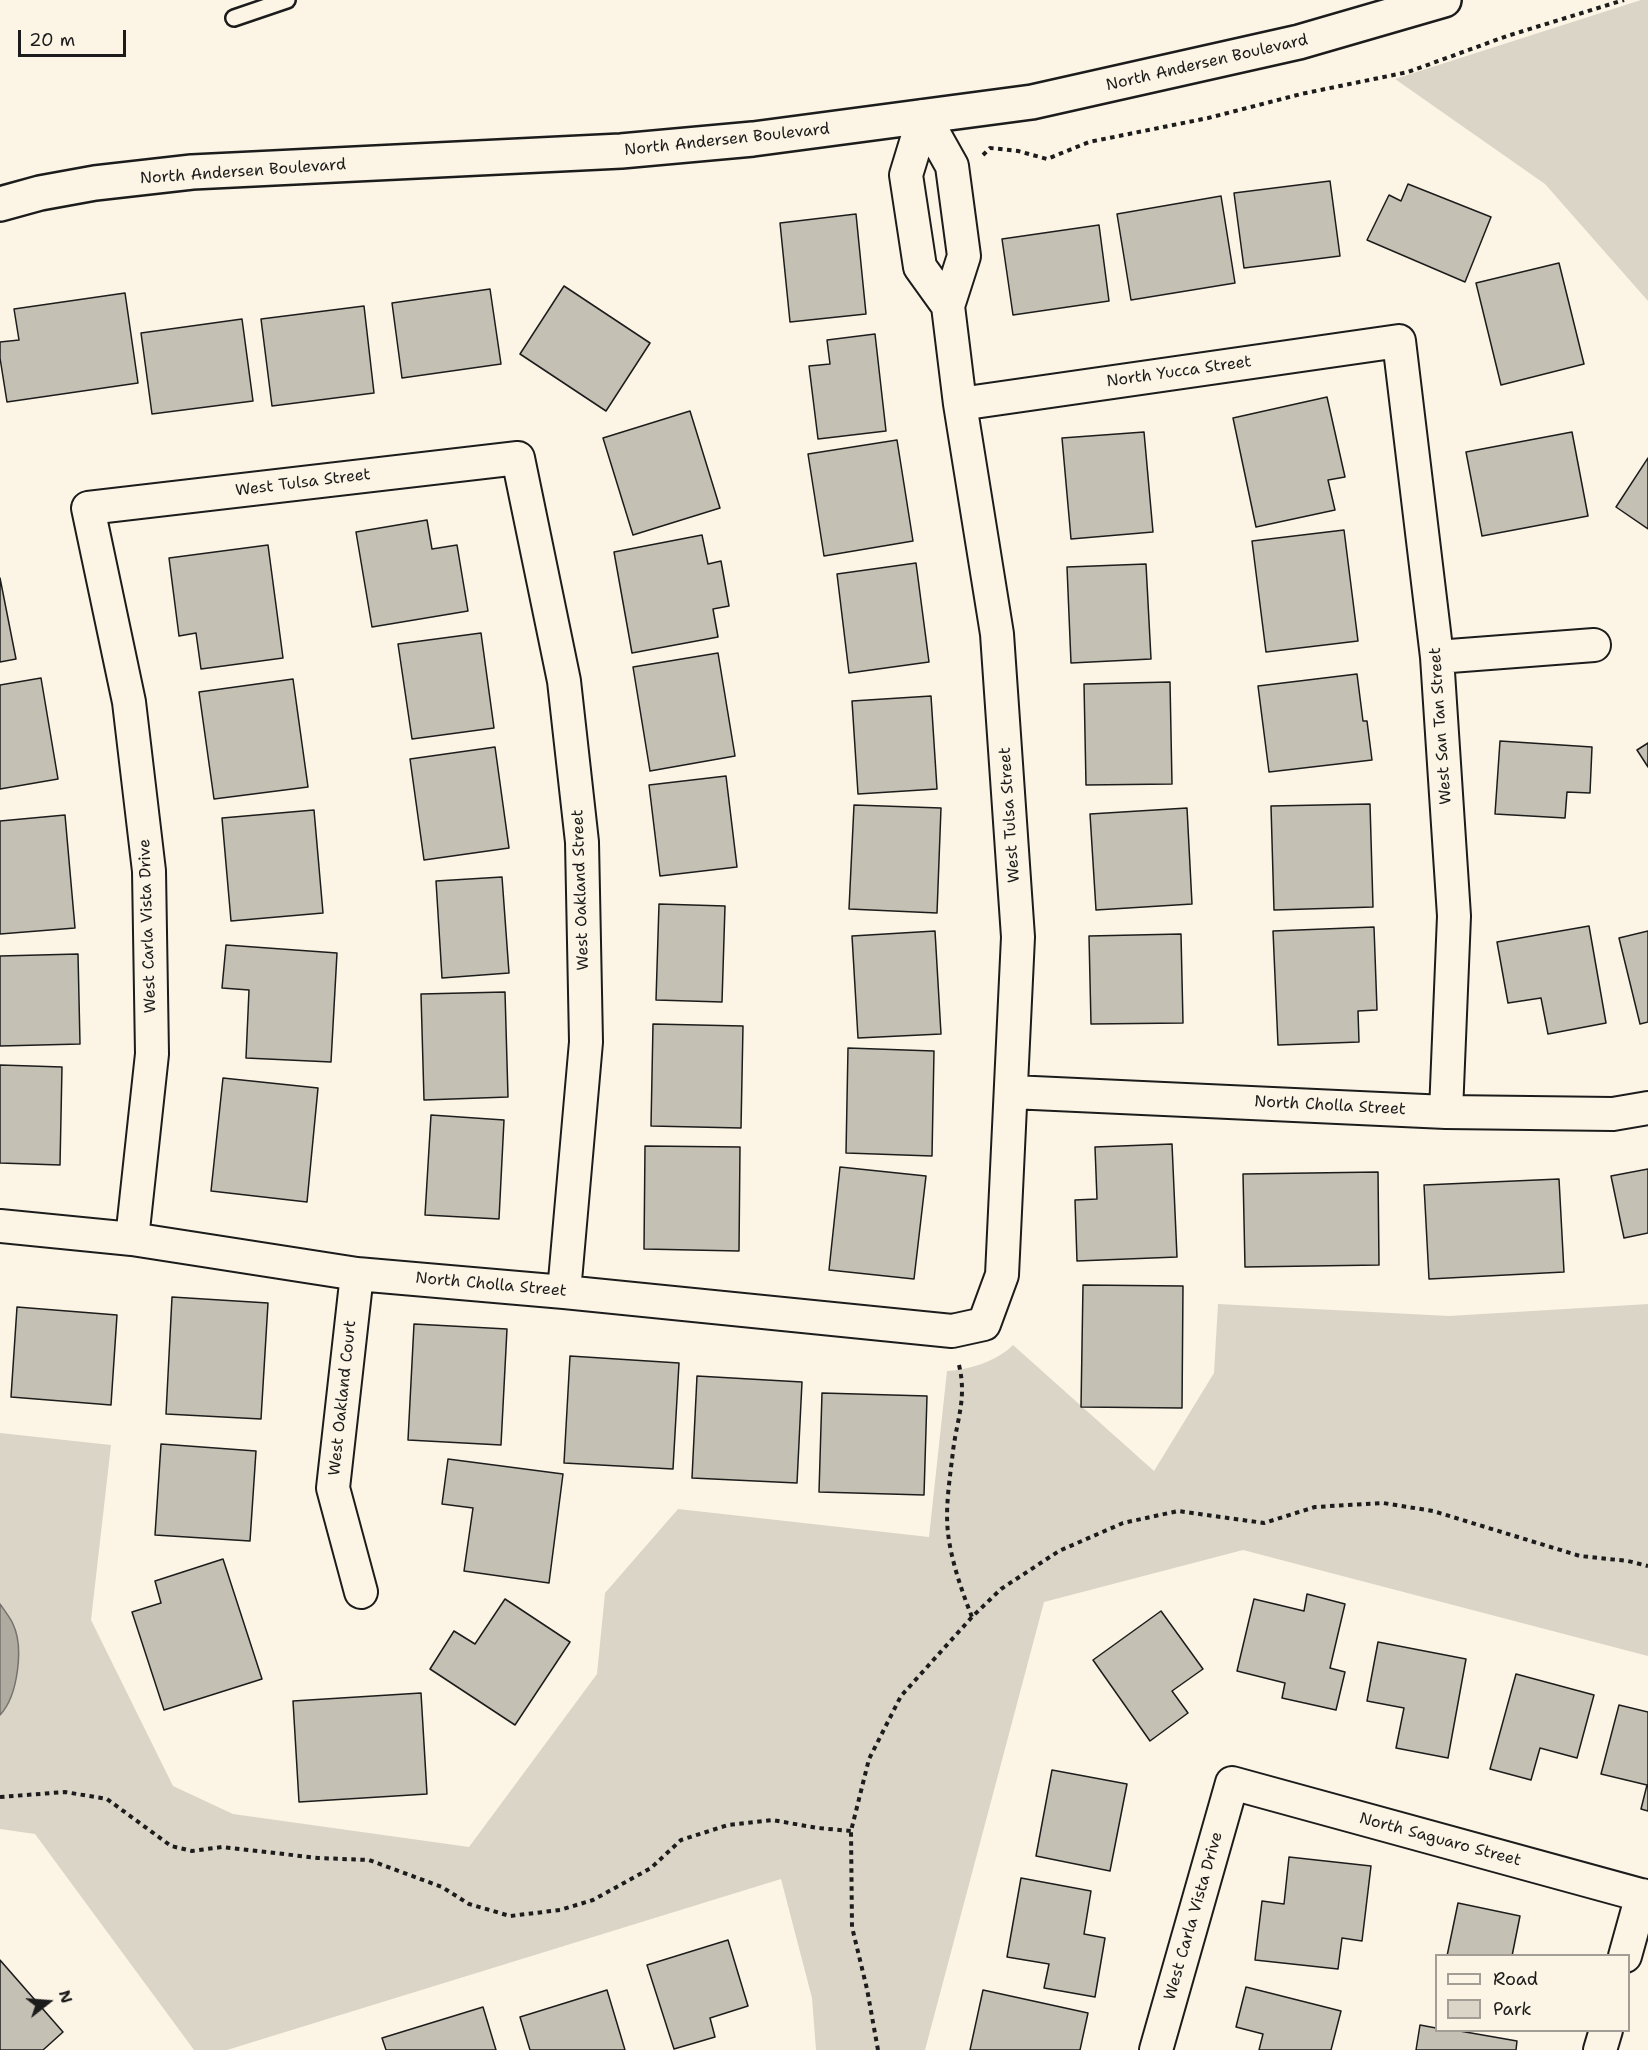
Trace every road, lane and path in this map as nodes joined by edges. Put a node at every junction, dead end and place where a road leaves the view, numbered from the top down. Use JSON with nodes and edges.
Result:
{"nodes":[{"id":1,"x":287,"y":0,"type":"edge"},
{"id":2,"x":1444,"y":0,"type":"edge"},
{"id":3,"x":1624,"y":0,"type":"edge"},
{"id":4,"x":234,"y":18,"type":"dead end"},
{"id":5,"x":924,"y":116,"type":"junction"},
{"id":6,"x":978,"y":160,"type":"dead end"},
{"id":7,"x":0,"y":204,"type":"edge"},
{"id":8,"x":948,"y":306,"type":"junction"},
{"id":9,"x":1399,"y":341,"type":"joint"},
{"id":10,"x":960,"y":404,"type":"junction"},
{"id":11,"x":518,"y":458,"type":"joint"},
{"id":12,"x":88,"y":508,"type":"joint"},
{"id":13,"x":1594,"y":645,"type":"dead end"},
{"id":14,"x":1437,"y":657,"type":"junction"},
{"id":15,"x":1012,"y":1092,"type":"junction"},
{"id":16,"x":1648,"y":1108,"type":"edge"},
{"id":17,"x":1446,"y":1112,"type":"junction"},
{"id":18,"x":0,"y":1226,"type":"edge"},
{"id":19,"x":132,"y":1239,"type":"junction"},
{"id":20,"x":357,"y":1274,"type":"junction"},
{"id":21,"x":564,"y":1292,"type":"junction"},
{"id":22,"x":984,"y":1324,"type":"joint"},
{"id":23,"x":952,"y":1331,"type":"junction"},
{"id":24,"x":1648,"y":1566,"type":"edge"},
{"id":25,"x":361,"y":1592,"type":"dead end"},
{"id":26,"x":972,"y":1617,"type":"junction"},
{"id":27,"x":1232,"y":1783,"type":"joint"},
{"id":28,"x":0,"y":1797,"type":"edge"},
{"id":29,"x":851,"y":1832,"type":"junction"},
{"id":30,"x":1645,"y":1896,"type":"edge"},
{"id":31,"x":1626,"y":1954,"type":"edge"},
{"id":32,"x":1605,"y":2032,"type":"edge"},
{"id":33,"x":878,"y":2050,"type":"edge"},
{"id":34,"x":1156,"y":2050,"type":"edge"},
{"id":35,"x":1600,"y":2050,"type":"edge"}],
"edges":[{"from":1,"to":4,"type":"lane"},
{"from":2,"to":5,"type":"street","name":"North Andersen Boulevard"},
{"from":3,"to":6,"type":"path"},
{"from":5,"to":7,"type":"street","name":"North Andersen Boulevard"},
{"from":5,"to":8,"type":"street","name":"West Tulsa Street"},
{"from":5,"to":8,"type":"street","name":"West Tulsa Street"},
{"from":8,"to":10,"type":"street","name":"West Tulsa Street"},
{"from":9,"to":10,"type":"street","name":"North Yucca Street"},
{"from":9,"to":14,"type":"street","name":"West San Tan Street"},
{"from":10,"to":15,"type":"street","name":"West Tulsa Street"},
{"from":11,"to":12,"type":"street","name":"West Tulsa Street"},
{"from":11,"to":21,"type":"street","name":"West Oakland Street"},
{"from":12,"to":19,"type":"street","name":"West Carla Vista Drive"},
{"from":13,"to":14,"type":"street"},
{"from":14,"to":17,"type":"street","name":"West San Tan Street"},
{"from":15,"to":17,"type":"street","name":"North Cholla Street"},
{"from":15,"to":22,"type":"street","name":"West Tulsa Street"},
{"from":16,"to":17,"type":"street","name":"North Cholla Street"},
{"from":18,"to":19,"type":"street","name":"North Cholla Street"},
{"from":19,"to":20,"type":"street","name":"North Cholla Street"},
{"from":20,"to":21,"type":"street","name":"North Cholla Street"},
{"from":20,"to":25,"type":"street","name":"West Oakland Court"},
{"from":21,"to":23,"type":"street","name":"North Cholla Street"},
{"from":22,"to":23,"type":"street","name":"North Cholla Street"},
{"from":23,"to":26,"type":"path"},
{"from":24,"to":26,"type":"path"},
{"from":26,"to":29,"type":"path"},
{"from":27,"to":30,"type":"street","name":"North Saguaro Street"},
{"from":27,"to":34,"type":"street","name":"West Carla Vista Drive"},
{"from":28,"to":29,"type":"path"},
{"from":29,"to":33,"type":"path"},
{"from":30,"to":31,"type":"street"},
{"from":32,"to":35,"type":"street"}]}
